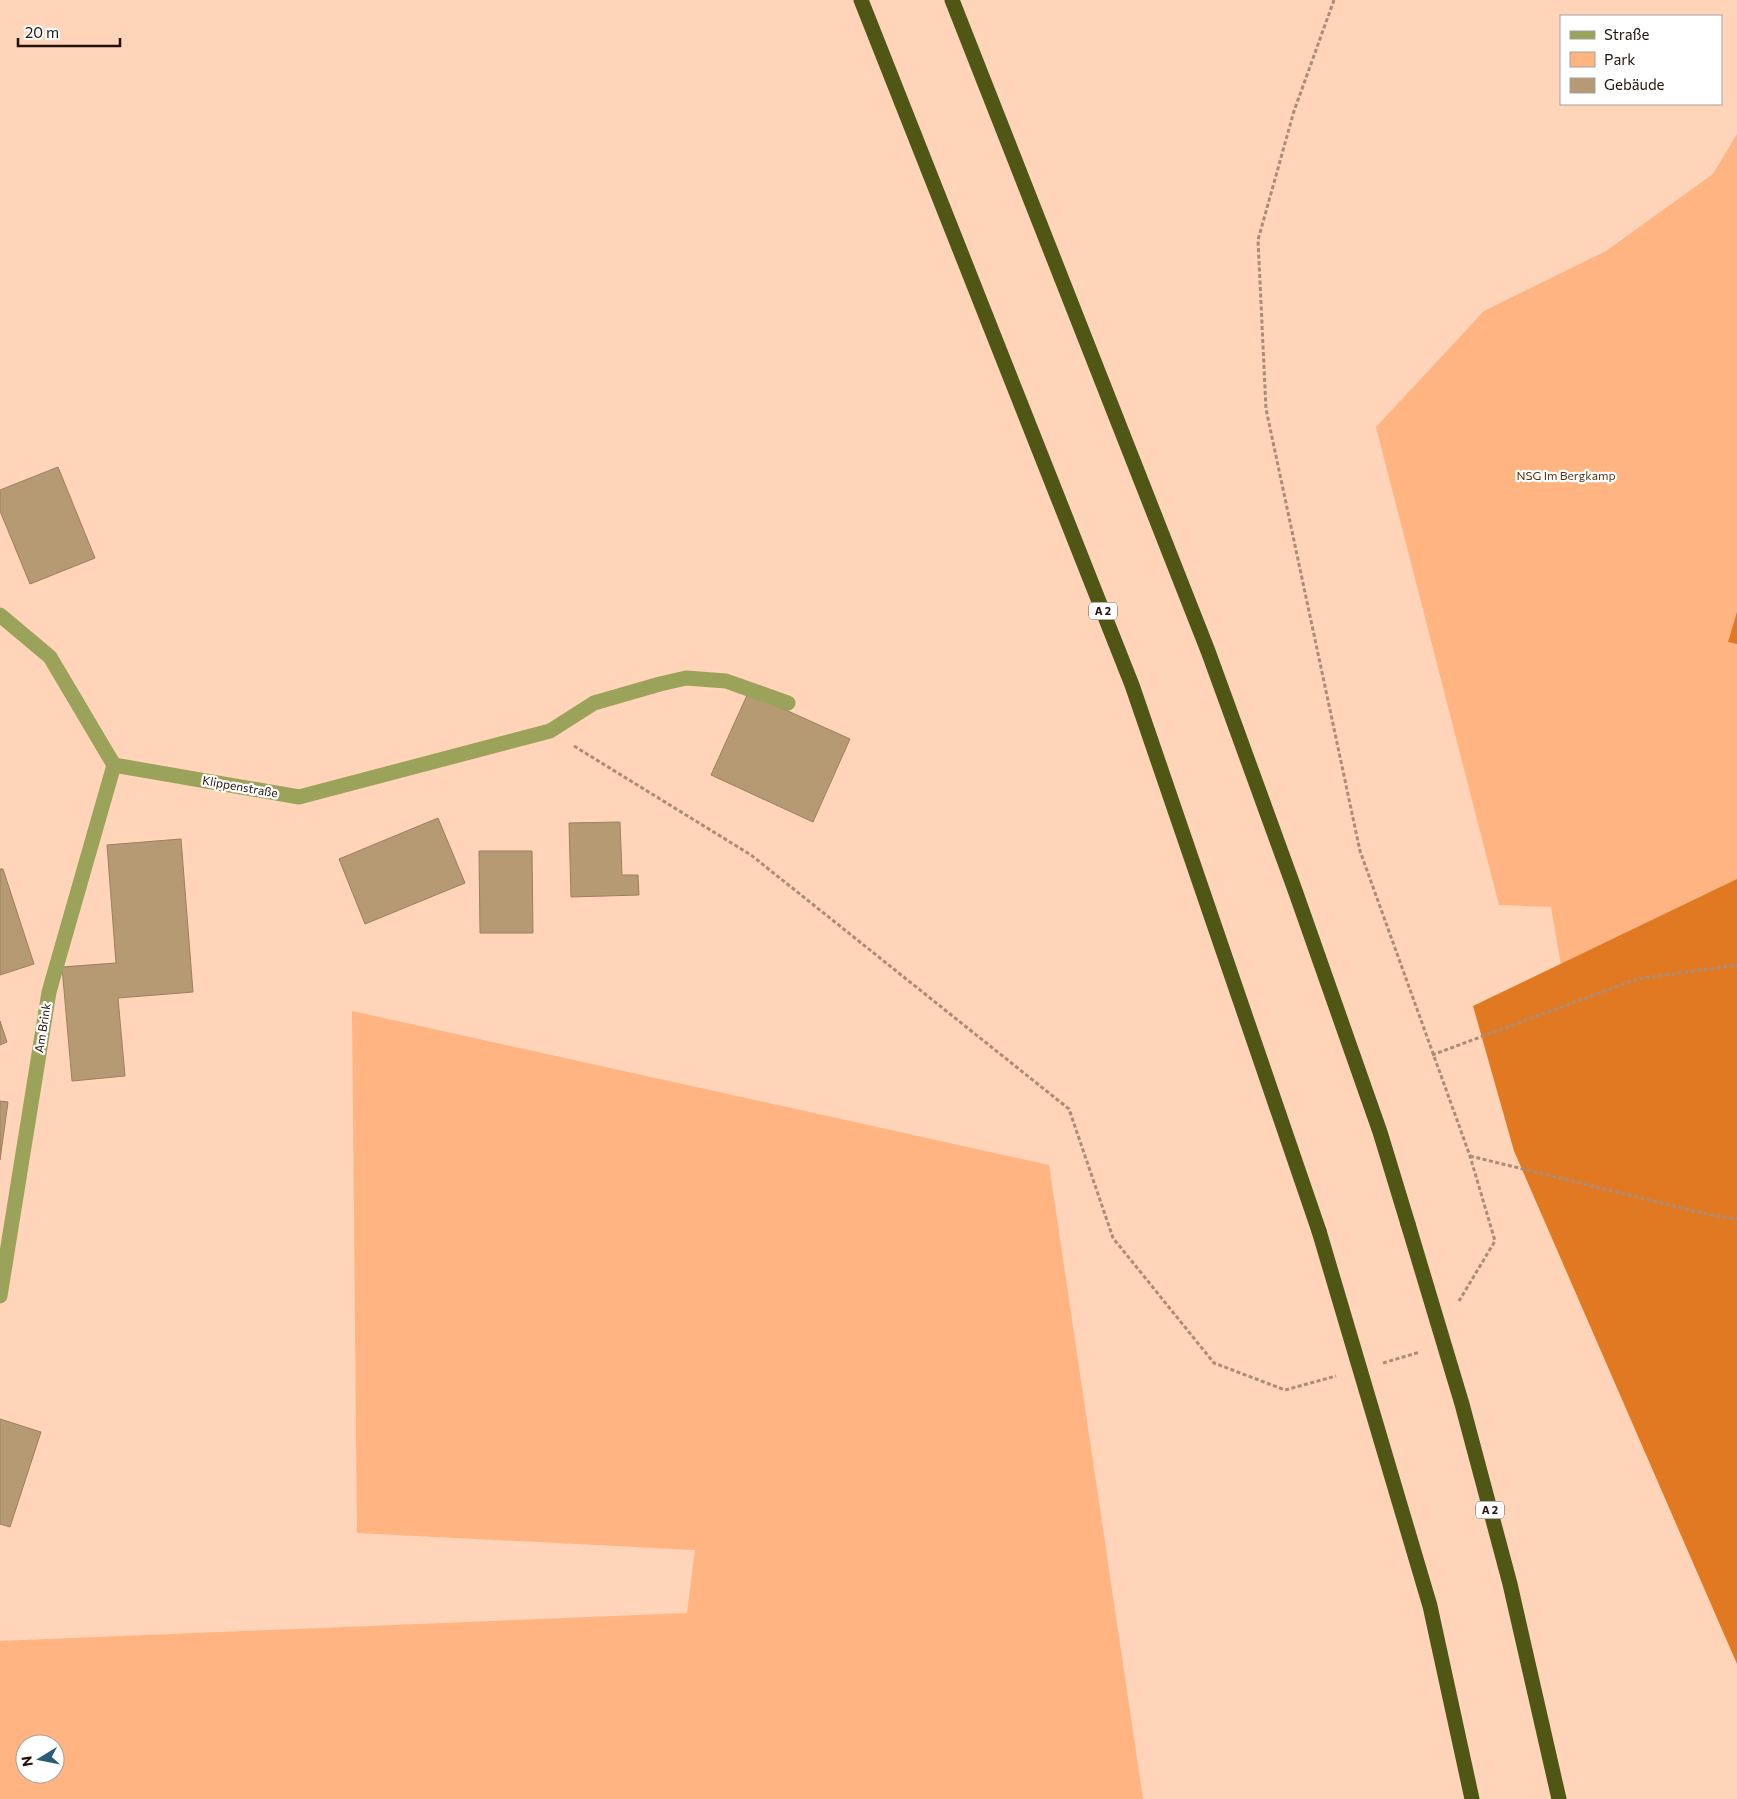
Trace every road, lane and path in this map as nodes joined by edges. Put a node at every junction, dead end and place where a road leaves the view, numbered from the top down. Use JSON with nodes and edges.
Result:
{"nodes":[{"id":1,"x":860,"y":0,"type":"edge"},
{"id":2,"x":952,"y":0,"type":"edge"},
{"id":3,"x":1334,"y":0,"type":"edge"},
{"id":4,"x":0,"y":615,"type":"edge"},
{"id":5,"x":788,"y":703,"type":"dead end"},
{"id":6,"x":550,"y":731,"type":"junction"},
{"id":7,"x":114,"y":765,"type":"junction"},
{"id":8,"x":1737,"y":965,"type":"edge"},
{"id":9,"x":1432,"y":1055,"type":"junction"},
{"id":10,"x":1470,"y":1156,"type":"junction"},
{"id":11,"x":1737,"y":1219,"type":"edge"},
{"id":12,"x":0,"y":1296,"type":"edge"},
{"id":13,"x":1455,"y":1308,"type":"dead end"},
{"id":14,"x":1420,"y":1352,"type":"dead end"},
{"id":15,"x":1375,"y":1365,"type":"dead end"},
{"id":16,"x":1339,"y":1375,"type":"dead end"},
{"id":17,"x":1472,"y":1799,"type":"edge"},
{"id":18,"x":1559,"y":1799,"type":"edge"}],
"edges":[{"from":1,"to":17,"type":"highway","number":"A 2","bridge":true},
{"from":2,"to":18,"type":"highway","number":"A 2","bridge":true},
{"from":3,"to":9,"type":"path"},
{"from":4,"to":7,"type":"street"},
{"from":5,"to":6,"type":"street","name":"Klippenstraße"},
{"from":6,"to":7,"type":"street","name":"Klippenstraße"},
{"from":6,"to":16,"type":"path"},
{"from":7,"to":12,"type":"street","name":"Am Brink"},
{"from":8,"to":9,"type":"path"},
{"from":9,"to":10,"type":"path"},
{"from":10,"to":11,"type":"path"},
{"from":10,"to":13,"type":"path"},
{"from":14,"to":15,"type":"path"}]}
